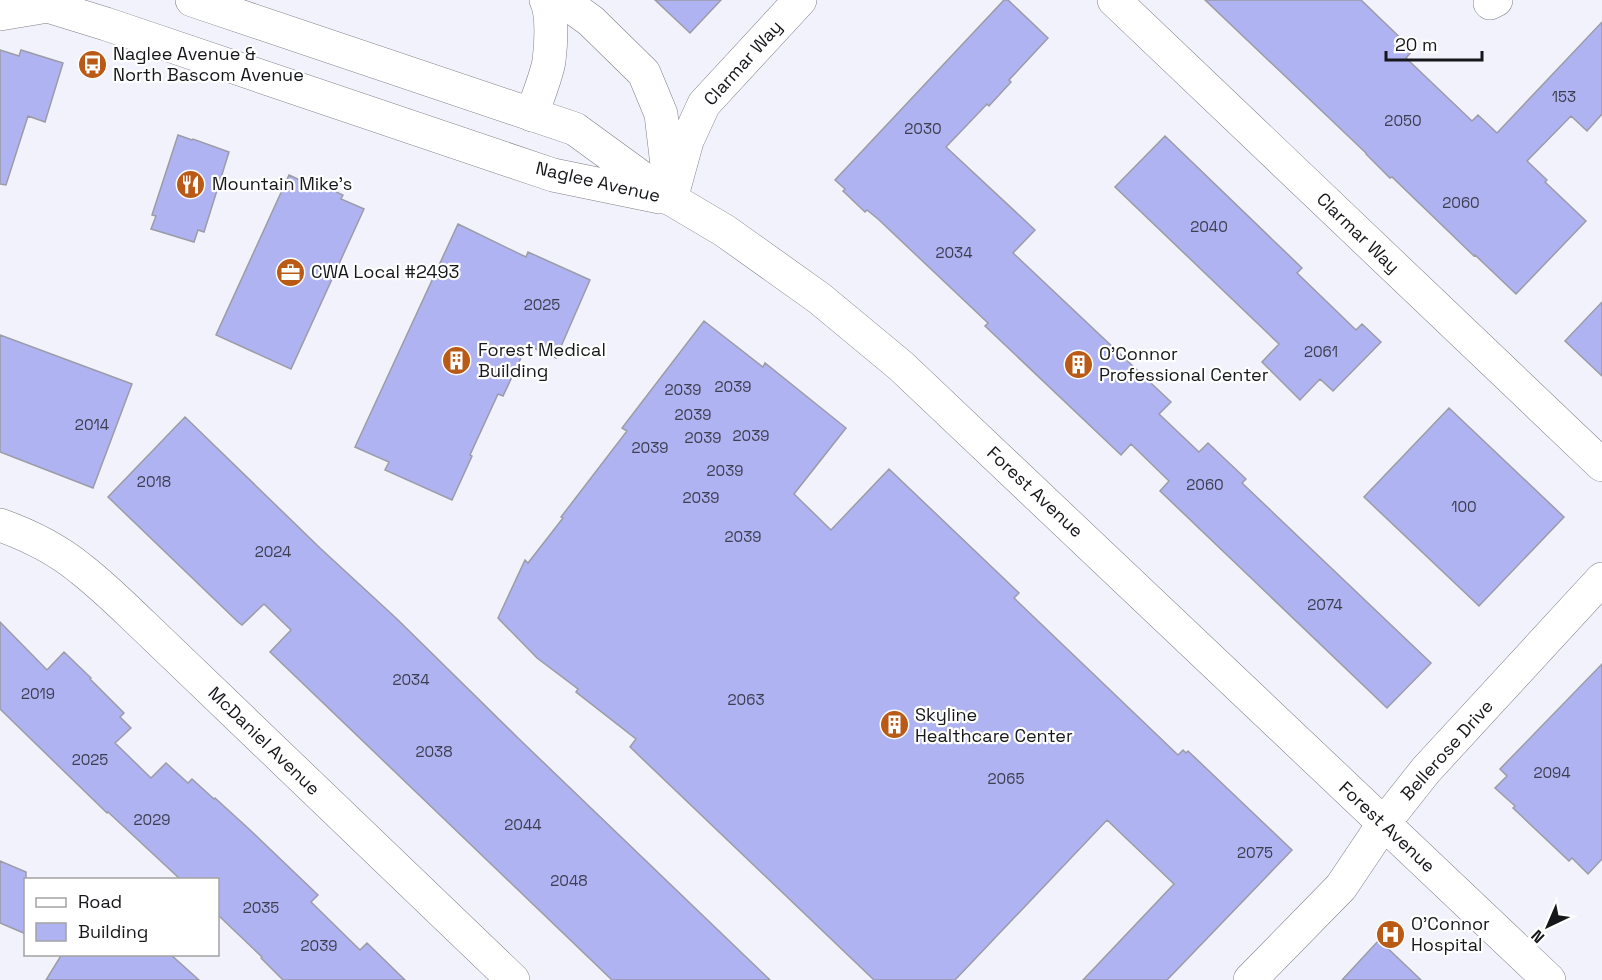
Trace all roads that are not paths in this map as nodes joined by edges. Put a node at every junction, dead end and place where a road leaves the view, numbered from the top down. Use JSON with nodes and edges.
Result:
{"nodes":[{"id":1,"x":192,"y":0,"type":"edge"},
{"id":2,"x":546,"y":0,"type":"edge"},
{"id":3,"x":562,"y":0,"type":"edge"},
{"id":4,"x":800,"y":0,"type":"edge"},
{"id":5,"x":1114,"y":0,"type":"edge"},
{"id":6,"x":38,"y":3,"type":"edge"},
{"id":7,"x":0,"y":14,"type":"edge"},
{"id":8,"x":532,"y":115,"type":"junction"},
{"id":9,"x":671,"y":199,"type":"junction"},
{"id":10,"x":1602,"y":465,"type":"edge"},
{"id":11,"x":0,"y":525,"type":"edge"},
{"id":12,"x":1602,"y":579,"type":"edge"},
{"id":13,"x":1384,"y":823,"type":"junction"},
{"id":14,"x":513,"y":980,"type":"edge"},
{"id":15,"x":1250,"y":980,"type":"edge"},
{"id":16,"x":1549,"y":980,"type":"edge"}],
"edges":[{"from":1,"to":8,"type":"street","name":"Naglee Avenue"},
{"from":2,"to":8,"type":"street"},
{"from":3,"to":9,"type":"street"},
{"from":4,"to":9,"type":"street","name":"Clarmar Way"},
{"from":5,"to":10,"type":"street","name":"Clarmar Way"},
{"from":6,"to":7,"type":"street"},
{"from":6,"to":9,"type":"street","name":"Naglee Avenue"},
{"from":8,"to":9,"type":"street","name":"Naglee Avenue"},
{"from":9,"to":13,"type":"street","name":"Forest Avenue"},
{"from":11,"to":14,"type":"street","name":"McDaniel Avenue"},
{"from":12,"to":13,"type":"street","name":"Bellerose Drive"},
{"from":13,"to":15,"type":"street","name":"Bellerose Drive"},
{"from":13,"to":16,"type":"street","name":"Forest Avenue"}]}
